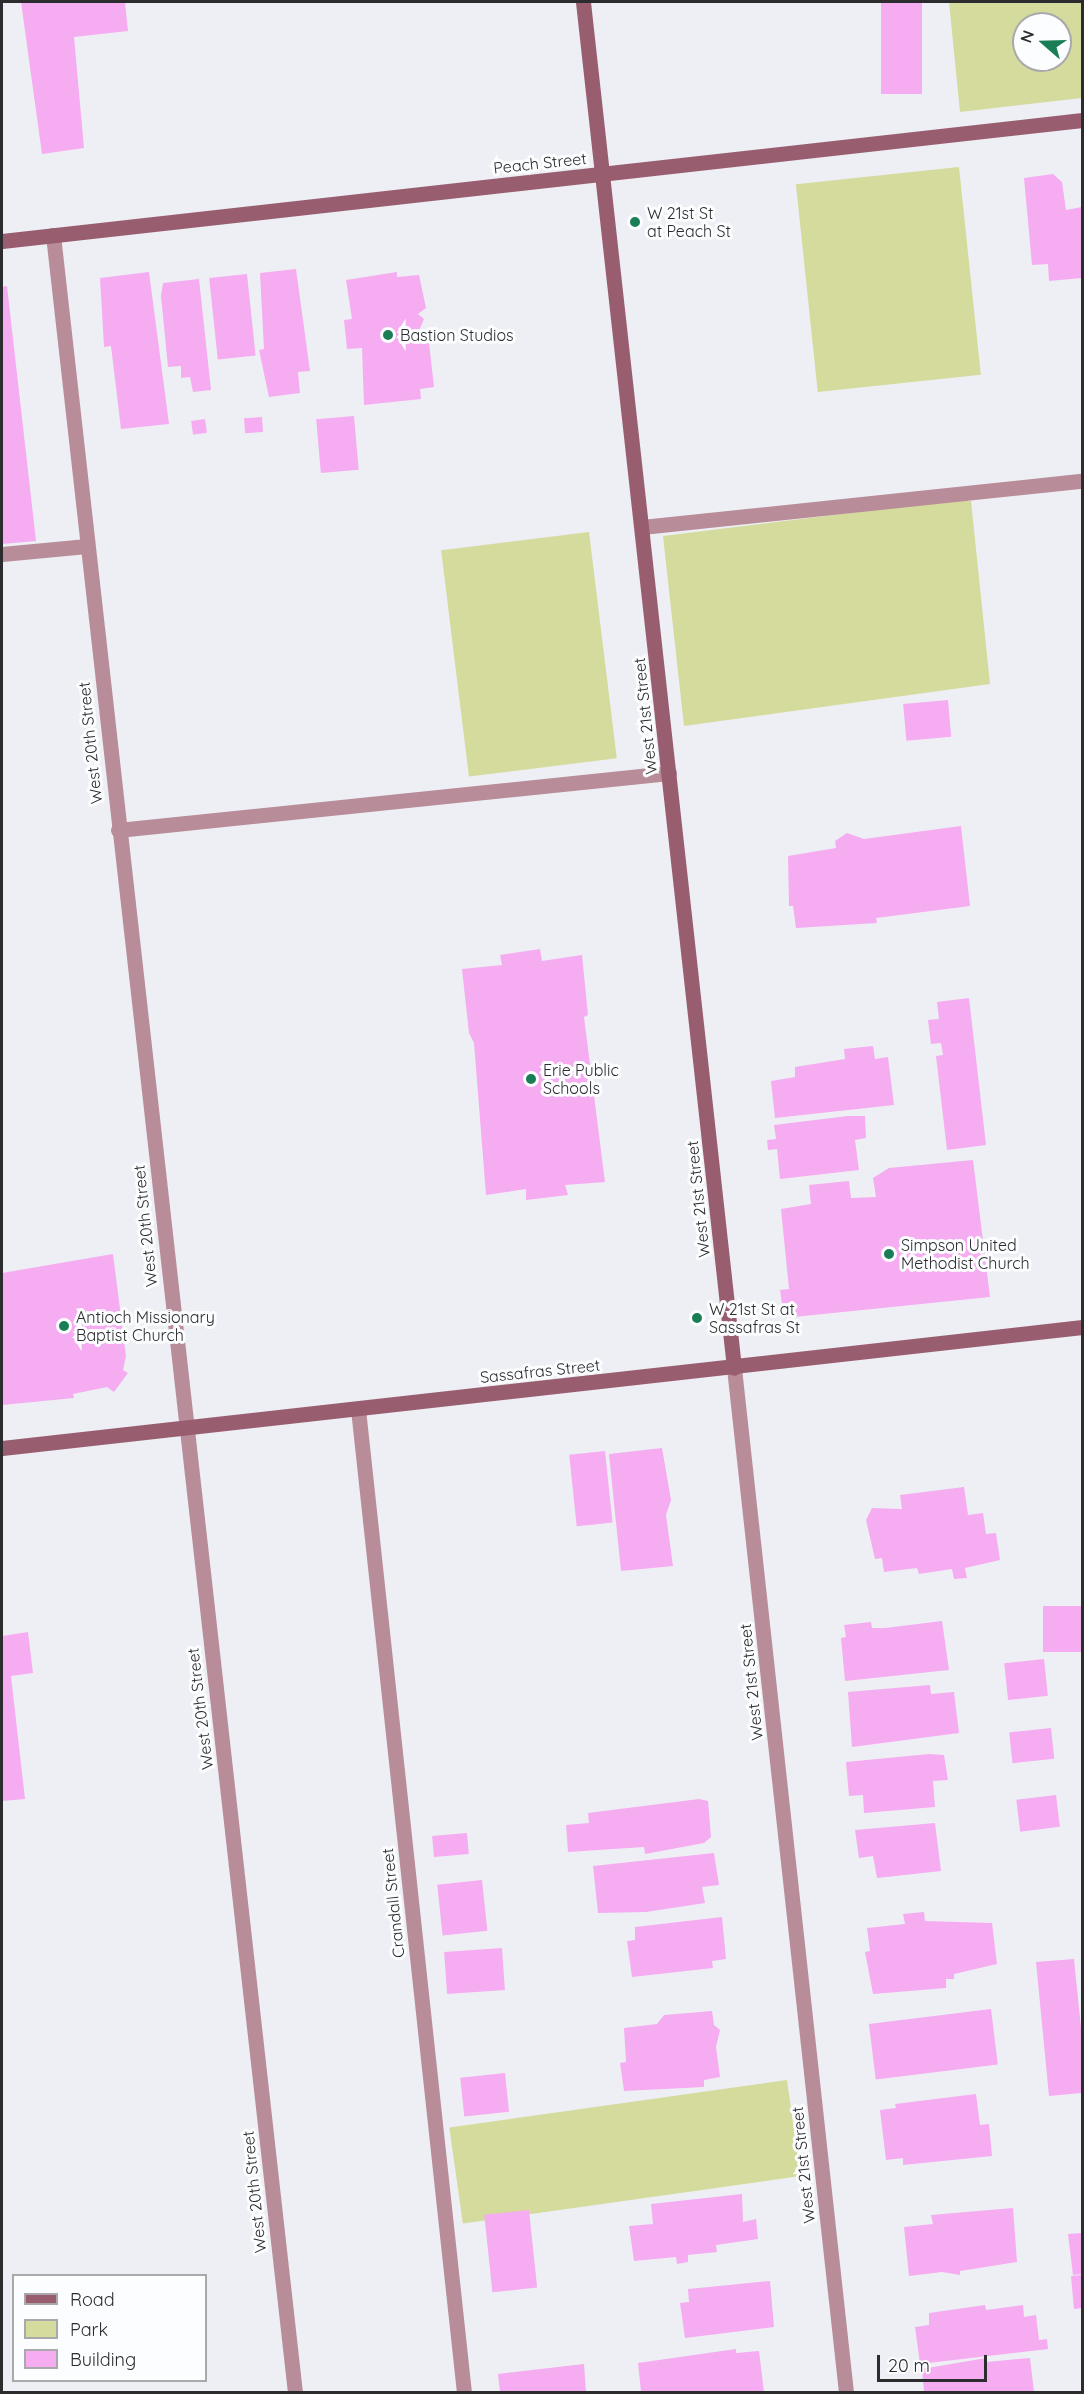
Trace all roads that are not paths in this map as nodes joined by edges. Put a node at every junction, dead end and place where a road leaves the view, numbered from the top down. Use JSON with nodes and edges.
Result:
{"nodes":[{"id":1,"x":583,"y":2,"type":"edge"},
{"id":2,"x":1083,"y":120,"type":"edge"},
{"id":3,"x":603,"y":174,"type":"junction"},
{"id":4,"x":53,"y":235,"type":"junction"},
{"id":5,"x":2,"y":241,"type":"edge"},
{"id":6,"x":1083,"y":482,"type":"edge"},
{"id":7,"x":642,"y":527,"type":"junction"},
{"id":8,"x":87,"y":546,"type":"junction"},
{"id":9,"x":2,"y":554,"type":"edge"},
{"id":10,"x":669,"y":773,"type":"junction"},
{"id":11,"x":118,"y":830,"type":"junction"},
{"id":12,"x":1083,"y":1327,"type":"edge"},
{"id":13,"x":734,"y":1368,"type":"junction"},
{"id":14,"x":358,"y":1409,"type":"junction"},
{"id":15,"x":185,"y":1427,"type":"junction"},
{"id":16,"x":2,"y":1448,"type":"edge"},
{"id":17,"x":295,"y":2392,"type":"edge"},
{"id":18,"x":464,"y":2392,"type":"edge"},
{"id":19,"x":846,"y":2392,"type":"edge"}],
"edges":[{"from":1,"to":3,"type":"street","name":"West 21st Street"},
{"from":2,"to":3,"type":"street","name":"Peach Street"},
{"from":3,"to":4,"type":"street","name":"Peach Street"},
{"from":3,"to":7,"type":"street","name":"West 21st Street"},
{"from":4,"to":5,"type":"street","name":"Peach Street"},
{"from":4,"to":8,"type":"street","name":"West 20th Street"},
{"from":6,"to":7,"type":"street"},
{"from":7,"to":10,"type":"street","name":"West 21st Street"},
{"from":8,"to":9,"type":"street"},
{"from":8,"to":11,"type":"street","name":"West 20th Street"},
{"from":10,"to":11,"type":"street"},
{"from":10,"to":13,"type":"street","name":"West 21st Street"},
{"from":11,"to":15,"type":"street","name":"West 20th Street"},
{"from":12,"to":13,"type":"street","name":"Sassafras Street"},
{"from":13,"to":14,"type":"street","name":"Sassafras Street"},
{"from":13,"to":19,"type":"street","name":"West 21st Street"},
{"from":14,"to":15,"type":"street","name":"Sassafras Street"},
{"from":14,"to":18,"type":"street","name":"Crandall Street"},
{"from":15,"to":16,"type":"street","name":"Sassafras Street"},
{"from":15,"to":17,"type":"street","name":"West 20th Street"}]}
